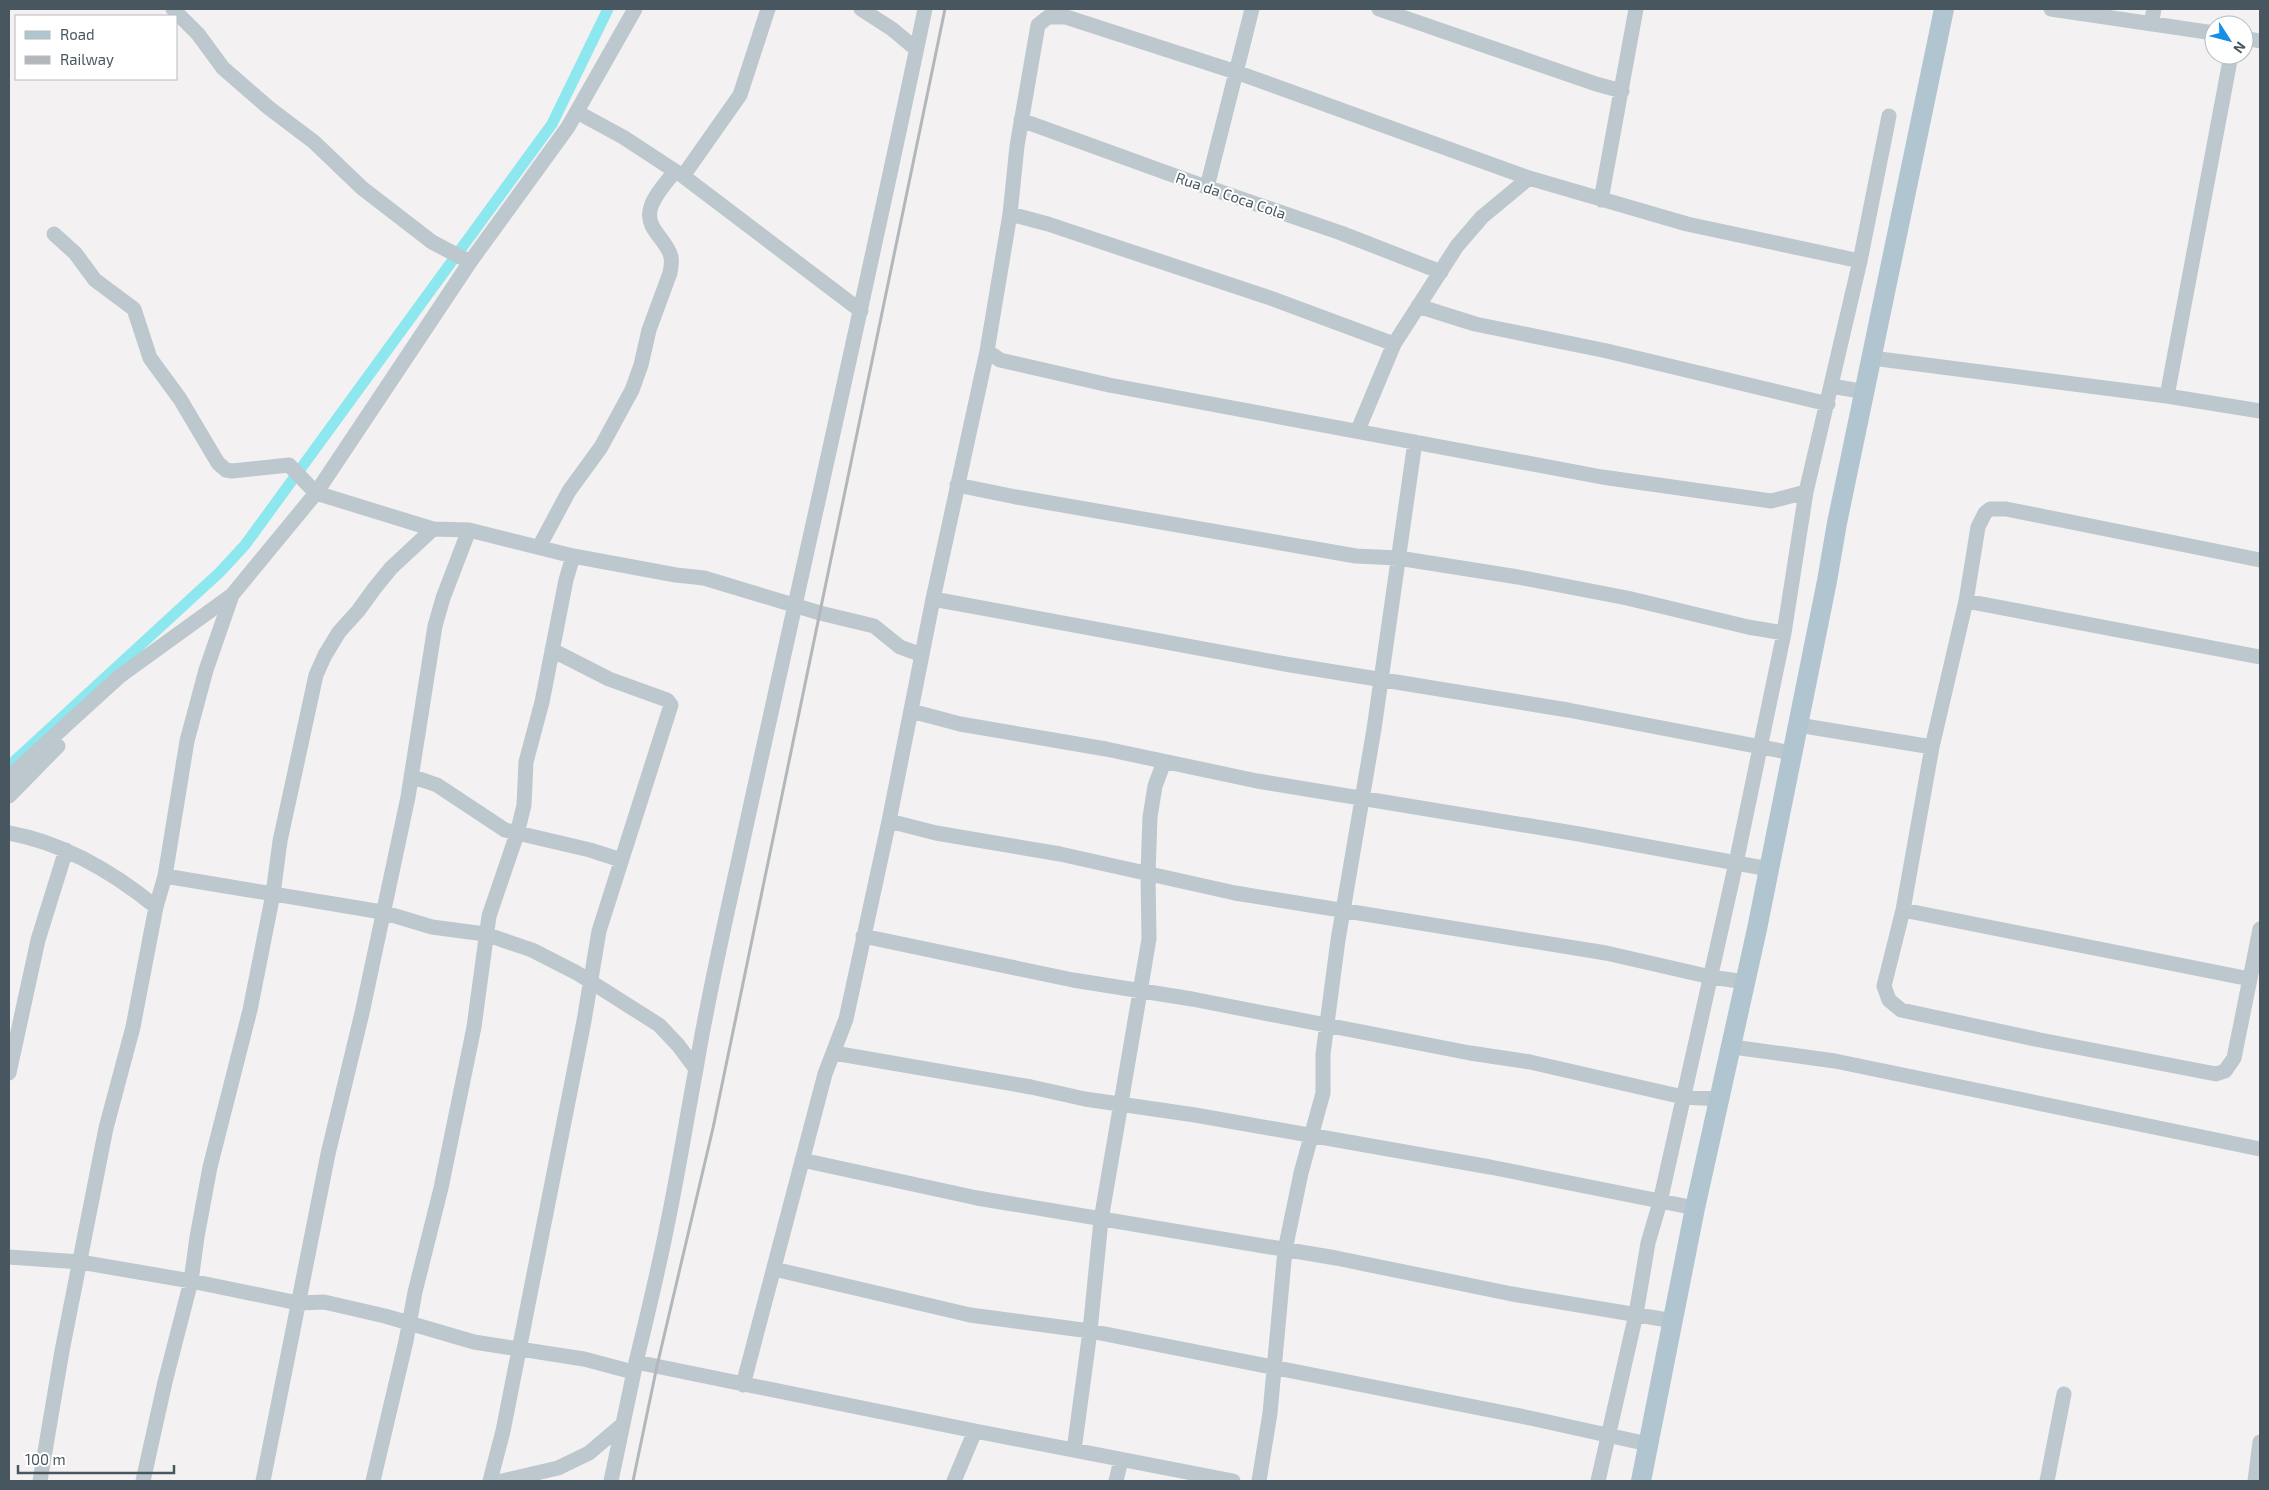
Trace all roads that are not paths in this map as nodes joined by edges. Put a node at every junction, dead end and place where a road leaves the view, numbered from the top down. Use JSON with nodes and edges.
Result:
{"nodes":[{"id":1,"x":173,"y":9,"type":"edge"},
{"id":2,"x":635,"y":9,"type":"edge"},
{"id":3,"x":768,"y":9,"type":"edge"},
{"id":4,"x":862,"y":9,"type":"edge"},
{"id":5,"x":925,"y":9,"type":"edge"},
{"id":6,"x":1252,"y":9,"type":"edge"},
{"id":7,"x":1379,"y":9,"type":"edge"},
{"id":8,"x":1636,"y":9,"type":"edge"},
{"id":9,"x":1944,"y":9,"type":"edge"},
{"id":10,"x":2051,"y":9,"type":"edge"},
{"id":11,"x":2154,"y":9,"type":"edge"},
{"id":12,"x":2131,"y":15,"type":"edge"},
{"id":13,"x":2151,"y":24,"type":"junction"},
{"id":14,"x":2204,"y":32,"type":"edge"},
{"id":15,"x":916,"y":49,"type":"junction"},
{"id":16,"x":2228,"y":65,"type":"edge"},
{"id":17,"x":1236,"y":72,"type":"junction"},
{"id":18,"x":1622,"y":91,"type":"junction"},
{"id":19,"x":578,"y":112,"type":"junction"},
{"id":20,"x":1889,"y":116,"type":"dead end"},
{"id":21,"x":1021,"y":120,"type":"junction"},
{"id":22,"x":679,"y":173,"type":"junction"},
{"id":23,"x":1528,"y":178,"type":"junction"},
{"id":24,"x":1207,"y":187,"type":"junction"},
{"id":25,"x":1602,"y":200,"type":"junction"},
{"id":26,"x":1010,"y":214,"type":"junction"},
{"id":27,"x":54,"y":234,"type":"dead end"},
{"id":28,"x":1860,"y":261,"type":"junction"},
{"id":29,"x":470,"y":262,"type":"junction"},
{"id":30,"x":1441,"y":272,"type":"junction"},
{"id":31,"x":1418,"y":306,"type":"junction"},
{"id":32,"x":861,"y":311,"type":"junction"},
{"id":33,"x":1394,"y":344,"type":"junction"},
{"id":34,"x":987,"y":351,"type":"junction"},
{"id":35,"x":1872,"y":358,"type":"junction"},
{"id":36,"x":1831,"y":386,"type":"junction"},
{"id":37,"x":1866,"y":392,"type":"junction"},
{"id":38,"x":2167,"y":396,"type":"junction"},
{"id":39,"x":1828,"y":404,"type":"junction"},
{"id":40,"x":2260,"y":411,"type":"edge"},
{"id":41,"x":1358,"y":430,"type":"junction"},
{"id":42,"x":1416,"y":442,"type":"junction"},
{"id":43,"x":957,"y":485,"type":"junction"},
{"id":44,"x":1806,"y":492,"type":"junction"},
{"id":45,"x":316,"y":493,"type":"junction"},
{"id":46,"x":434,"y":529,"type":"junction"},
{"id":47,"x":469,"y":530,"type":"junction"},
{"id":48,"x":539,"y":548,"type":"junction"},
{"id":49,"x":573,"y":556,"type":"junction"},
{"id":50,"x":1398,"y":558,"type":"junction"},
{"id":51,"x":2260,"y":560,"type":"edge"},
{"id":52,"x":232,"y":595,"type":"junction"},
{"id":53,"x":933,"y":599,"type":"junction"},
{"id":54,"x":1966,"y":601,"type":"junction"},
{"id":55,"x":796,"y":605,"type":"junction"},
{"id":56,"x":1784,"y":633,"type":"junction"},
{"id":57,"x":552,"y":650,"type":"junction"},
{"id":58,"x":922,"y":655,"type":"junction"},
{"id":59,"x":2260,"y":657,"type":"edge"},
{"id":60,"x":120,"y":676,"type":"junction"},
{"id":61,"x":1380,"y":680,"type":"junction"},
{"id":62,"x":911,"y":711,"type":"junction"},
{"id":63,"x":1798,"y":725,"type":"junction"},
{"id":64,"x":1761,"y":745,"type":"junction"},
{"id":65,"x":1932,"y":747,"type":"junction"},
{"id":66,"x":1792,"y":753,"type":"junction"},
{"id":67,"x":1164,"y":762,"type":"junction"},
{"id":68,"x":411,"y":776,"type":"junction"},
{"id":69,"x":9,"y":777,"type":"edge"},
{"id":70,"x":9,"y":796,"type":"edge"},
{"id":71,"x":1362,"y":798,"type":"junction"},
{"id":72,"x":889,"y":821,"type":"junction"},
{"id":73,"x":9,"y":833,"type":"edge"},
{"id":74,"x":517,"y":834,"type":"junction"},
{"id":75,"x":66,"y":850,"type":"junction"},
{"id":76,"x":621,"y":860,"type":"junction"},
{"id":77,"x":1736,"y":863,"type":"junction"},
{"id":78,"x":1770,"y":868,"type":"junction"},
{"id":79,"x":1148,"y":874,"type":"junction"},
{"id":80,"x":165,"y":876,"type":"junction"},
{"id":81,"x":273,"y":894,"type":"junction"},
{"id":82,"x":156,"y":906,"type":"junction"},
{"id":83,"x":1903,"y":910,"type":"junction"},
{"id":84,"x":1344,"y":911,"type":"junction"},
{"id":85,"x":382,"y":912,"type":"junction"},
{"id":86,"x":2260,"y":929,"type":"edge"},
{"id":87,"x":485,"y":934,"type":"junction"},
{"id":88,"x":863,"y":936,"type":"junction"},
{"id":89,"x":1711,"y":977,"type":"junction"},
{"id":90,"x":2250,"y":979,"type":"junction"},
{"id":91,"x":590,"y":981,"type":"junction"},
{"id":92,"x":1746,"y":982,"type":"junction"},
{"id":93,"x":1139,"y":990,"type":"junction"},
{"id":94,"x":1326,"y":1026,"type":"junction"},
{"id":95,"x":1732,"y":1047,"type":"junction"},
{"id":96,"x":834,"y":1052,"type":"junction"},
{"id":97,"x":696,"y":1069,"type":"junction"},
{"id":98,"x":9,"y":1073,"type":"edge"},
{"id":99,"x":1683,"y":1097,"type":"junction"},
{"id":100,"x":1720,"y":1099,"type":"junction"},
{"id":101,"x":1120,"y":1104,"type":"junction"},
{"id":102,"x":1312,"y":1137,"type":"junction"},
{"id":103,"x":2260,"y":1149,"type":"edge"},
{"id":104,"x":802,"y":1160,"type":"junction"},
{"id":105,"x":1660,"y":1202,"type":"junction"},
{"id":106,"x":1695,"y":1208,"type":"junction"},
{"id":107,"x":1101,"y":1220,"type":"junction"},
{"id":108,"x":1285,"y":1250,"type":"junction"},
{"id":109,"x":9,"y":1257,"type":"edge"},
{"id":110,"x":80,"y":1262,"type":"junction"},
{"id":111,"x":774,"y":1269,"type":"junction"},
{"id":112,"x":191,"y":1281,"type":"junction"},
{"id":113,"x":298,"y":1303,"type":"junction"},
{"id":114,"x":1636,"y":1314,"type":"junction"},
{"id":115,"x":1674,"y":1321,"type":"junction"},
{"id":116,"x":409,"y":1322,"type":"junction"},
{"id":117,"x":1090,"y":1331,"type":"junction"},
{"id":118,"x":519,"y":1348,"type":"junction"},
{"id":119,"x":635,"y":1367,"type":"junction"},
{"id":120,"x":1274,"y":1368,"type":"junction"},
{"id":121,"x":744,"y":1384,"type":"junction"},
{"id":122,"x":2064,"y":1394,"type":"dead end"},
{"id":123,"x":622,"y":1425,"type":"junction"},
{"id":124,"x":975,"y":1431,"type":"junction"},
{"id":125,"x":1609,"y":1435,"type":"junction"},
{"id":126,"x":2260,"y":1442,"type":"edge"},
{"id":127,"x":1648,"y":1444,"type":"junction"},
{"id":128,"x":1074,"y":1450,"type":"junction"},
{"id":129,"x":1121,"y":1460,"type":"junction"},
{"id":130,"x":40,"y":1481,"type":"edge"},
{"id":131,"x":143,"y":1481,"type":"edge"},
{"id":132,"x":263,"y":1481,"type":"edge"},
{"id":133,"x":372,"y":1481,"type":"edge"},
{"id":134,"x":490,"y":1481,"type":"edge"},
{"id":135,"x":502,"y":1481,"type":"edge"},
{"id":136,"x":611,"y":1481,"type":"edge"},
{"id":137,"x":954,"y":1481,"type":"edge"},
{"id":138,"x":1116,"y":1481,"type":"edge"},
{"id":139,"x":1233,"y":1481,"type":"edge"},
{"id":140,"x":1259,"y":1481,"type":"edge"},
{"id":141,"x":1598,"y":1481,"type":"edge"},
{"id":142,"x":1641,"y":1481,"type":"edge"},
{"id":143,"x":2047,"y":1481,"type":"edge"},
{"id":144,"x":2255,"y":1481,"type":"edge"}],
"edges":[{"from":1,"to":29,"type":"street"},
{"from":2,"to":19,"type":"street"},
{"from":3,"to":22,"type":"street"},
{"from":4,"to":15,"type":"street"},
{"from":5,"to":15,"type":"street"},
{"from":6,"to":17,"type":"street"},
{"from":7,"to":18,"type":"street"},
{"from":8,"to":18,"type":"street"},
{"from":9,"to":35,"type":"main road"},
{"from":10,"to":12,"type":"street"},
{"from":11,"to":13,"type":"street"},
{"from":12,"to":13,"type":"street"},
{"from":13,"to":14,"type":"street"},
{"from":15,"to":32,"type":"street"},
{"from":16,"to":38,"type":"street"},
{"from":17,"to":21,"type":"street"},
{"from":17,"to":23,"type":"street"},
{"from":17,"to":24,"type":"street"},
{"from":18,"to":25,"type":"street"},
{"from":19,"to":22,"type":"street"},
{"from":19,"to":29,"type":"street"},
{"from":20,"to":28,"type":"street"},
{"from":21,"to":24,"type":"street","name":"Rua da Coca Cola"},
{"from":21,"to":26,"type":"street"},
{"from":22,"to":32,"type":"street"},
{"from":22,"to":48,"type":"street"},
{"from":23,"to":25,"type":"street"},
{"from":23,"to":30,"type":"street"},
{"from":24,"to":30,"type":"street","name":"Rua da Coca Cola"},
{"from":25,"to":28,"type":"street"},
{"from":26,"to":33,"type":"street"},
{"from":26,"to":34,"type":"street"},
{"from":27,"to":45,"type":"street"},
{"from":28,"to":36,"type":"street"},
{"from":29,"to":45,"type":"street"},
{"from":30,"to":31,"type":"street"},
{"from":31,"to":33,"type":"street"},
{"from":31,"to":39,"type":"street"},
{"from":32,"to":55,"type":"street"},
{"from":33,"to":41,"type":"street"},
{"from":34,"to":41,"type":"street"},
{"from":34,"to":43,"type":"street"},
{"from":35,"to":37,"type":"main road"},
{"from":35,"to":38,"type":"street"},
{"from":36,"to":37,"type":"street"},
{"from":36,"to":39,"type":"street"},
{"from":37,"to":63,"type":"main road"},
{"from":38,"to":40,"type":"street"},
{"from":39,"to":44,"type":"street"},
{"from":41,"to":42,"type":"street"},
{"from":42,"to":44,"type":"street"},
{"from":42,"to":50,"type":"street"},
{"from":43,"to":50,"type":"street"},
{"from":43,"to":53,"type":"street"},
{"from":44,"to":56,"type":"street"},
{"from":45,"to":46,"type":"street"},
{"from":45,"to":52,"type":"street"},
{"from":46,"to":47,"type":"street"},
{"from":46,"to":81,"type":"street"},
{"from":47,"to":48,"type":"street"},
{"from":47,"to":68,"type":"street"},
{"from":48,"to":49,"type":"street"},
{"from":49,"to":55,"type":"street"},
{"from":49,"to":57,"type":"street"},
{"from":50,"to":56,"type":"street"},
{"from":50,"to":61,"type":"street"},
{"from":51,"to":54,"type":"street"},
{"from":52,"to":60,"type":"street"},
{"from":52,"to":80,"type":"street"},
{"from":53,"to":58,"type":"street"},
{"from":53,"to":61,"type":"street"},
{"from":54,"to":59,"type":"street"},
{"from":54,"to":65,"type":"street"},
{"from":55,"to":58,"type":"street"},
{"from":55,"to":97,"type":"street"},
{"from":56,"to":64,"type":"street"},
{"from":57,"to":74,"type":"street"},
{"from":57,"to":76,"type":"street"},
{"from":58,"to":62,"type":"street"},
{"from":60,"to":69,"type":"street"},
{"from":60,"to":70,"type":"street"},
{"from":61,"to":64,"type":"street"},
{"from":61,"to":71,"type":"street"},
{"from":62,"to":67,"type":"street"},
{"from":62,"to":72,"type":"street"},
{"from":63,"to":65,"type":"street"},
{"from":63,"to":66,"type":"main road"},
{"from":64,"to":66,"type":"street"},
{"from":64,"to":77,"type":"street"},
{"from":65,"to":83,"type":"street"},
{"from":66,"to":78,"type":"main road"},
{"from":67,"to":71,"type":"street"},
{"from":67,"to":79,"type":"street"},
{"from":68,"to":74,"type":"street"},
{"from":68,"to":85,"type":"street"},
{"from":71,"to":77,"type":"street"},
{"from":71,"to":84,"type":"street"},
{"from":72,"to":79,"type":"street"},
{"from":72,"to":88,"type":"street"},
{"from":73,"to":75,"type":"street"},
{"from":74,"to":76,"type":"street"},
{"from":74,"to":87,"type":"street"},
{"from":75,"to":82,"type":"street"},
{"from":75,"to":98,"type":"street"},
{"from":76,"to":91,"type":"street"},
{"from":77,"to":78,"type":"street"},
{"from":77,"to":89,"type":"street"},
{"from":78,"to":92,"type":"main road"},
{"from":79,"to":84,"type":"street"},
{"from":79,"to":93,"type":"street"},
{"from":80,"to":81,"type":"street"},
{"from":80,"to":82,"type":"street"},
{"from":81,"to":85,"type":"street"},
{"from":81,"to":112,"type":"street"},
{"from":82,"to":110,"type":"street"},
{"from":83,"to":90,"type":"street"},
{"from":83,"to":90,"type":"street"},
{"from":84,"to":89,"type":"street"},
{"from":84,"to":94,"type":"street"},
{"from":85,"to":87,"type":"street"},
{"from":85,"to":113,"type":"street"},
{"from":86,"to":90,"type":"street"},
{"from":87,"to":91,"type":"street"},
{"from":87,"to":116,"type":"street"},
{"from":88,"to":93,"type":"street"},
{"from":88,"to":96,"type":"street"},
{"from":89,"to":92,"type":"street"},
{"from":89,"to":99,"type":"street"},
{"from":91,"to":97,"type":"street"},
{"from":91,"to":118,"type":"street"},
{"from":92,"to":95,"type":"main road"},
{"from":93,"to":94,"type":"street"},
{"from":93,"to":101,"type":"street"},
{"from":94,"to":99,"type":"street"},
{"from":94,"to":102,"type":"street"},
{"from":95,"to":100,"type":"main road"},
{"from":95,"to":103,"type":"street"},
{"from":96,"to":101,"type":"street"},
{"from":96,"to":104,"type":"street"},
{"from":97,"to":119,"type":"street"},
{"from":99,"to":100,"type":"street"},
{"from":99,"to":105,"type":"street"},
{"from":100,"to":106,"type":"main road"},
{"from":101,"to":102,"type":"street"},
{"from":101,"to":107,"type":"street"},
{"from":102,"to":105,"type":"street"},
{"from":102,"to":108,"type":"street"},
{"from":104,"to":107,"type":"street"},
{"from":104,"to":111,"type":"street"},
{"from":105,"to":106,"type":"street"},
{"from":105,"to":114,"type":"street"},
{"from":106,"to":115,"type":"main road"},
{"from":107,"to":108,"type":"street"},
{"from":107,"to":117,"type":"street"},
{"from":108,"to":114,"type":"street"},
{"from":108,"to":120,"type":"street"},
{"from":109,"to":110,"type":"street"},
{"from":110,"to":112,"type":"street"},
{"from":110,"to":130,"type":"street"},
{"from":111,"to":117,"type":"street"},
{"from":111,"to":121,"type":"street"},
{"from":112,"to":113,"type":"street"},
{"from":112,"to":131,"type":"street"},
{"from":113,"to":116,"type":"street"},
{"from":113,"to":132,"type":"street"},
{"from":114,"to":115,"type":"street"},
{"from":114,"to":125,"type":"street"},
{"from":115,"to":127,"type":"main road"},
{"from":116,"to":118,"type":"street"},
{"from":116,"to":133,"type":"street"},
{"from":117,"to":120,"type":"street"},
{"from":117,"to":128,"type":"street"},
{"from":118,"to":119,"type":"street"},
{"from":118,"to":134,"type":"street"},
{"from":119,"to":121,"type":"street"},
{"from":119,"to":123,"type":"street"},
{"from":120,"to":125,"type":"street"},
{"from":120,"to":140,"type":"street"},
{"from":121,"to":124,"type":"street"},
{"from":122,"to":143,"type":"street"},
{"from":123,"to":135,"type":"street"},
{"from":123,"to":136,"type":"street"},
{"from":124,"to":128,"type":"street"},
{"from":124,"to":137,"type":"street"},
{"from":125,"to":127,"type":"street"},
{"from":125,"to":141,"type":"street"},
{"from":126,"to":144,"type":"street"},
{"from":127,"to":142,"type":"main road"},
{"from":128,"to":129,"type":"street"},
{"from":129,"to":138,"type":"street"},
{"from":129,"to":139,"type":"street"}]}
